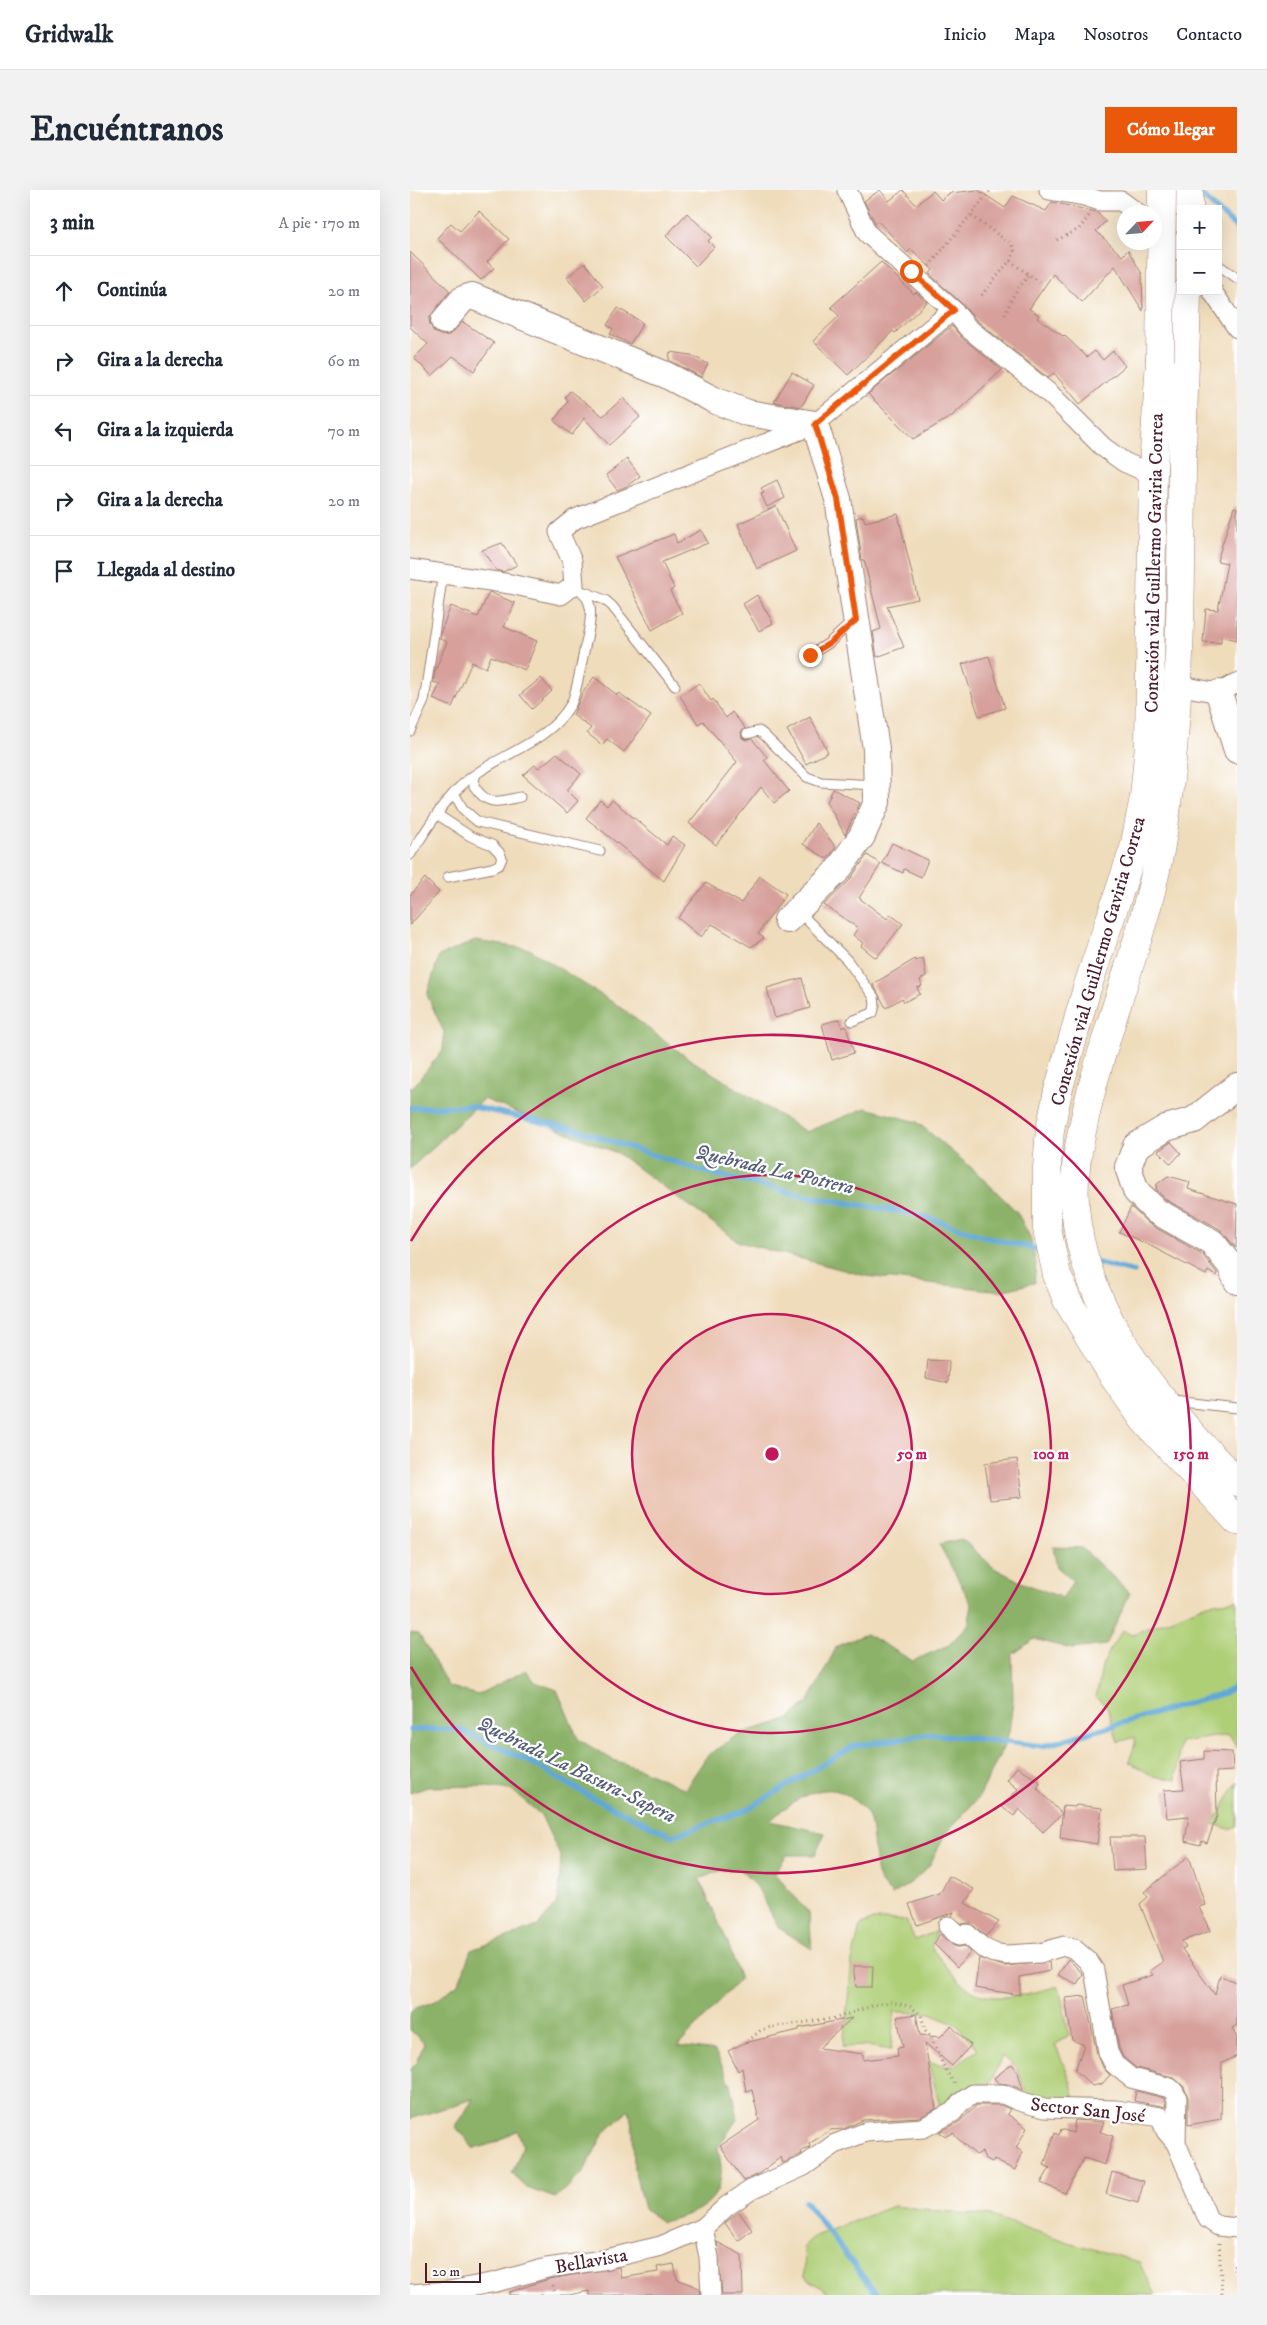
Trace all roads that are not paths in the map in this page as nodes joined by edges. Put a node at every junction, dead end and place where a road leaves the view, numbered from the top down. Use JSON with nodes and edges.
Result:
{"nodes":[{"id":1,"x":847,"y":190,"type":"edge"},
{"id":2,"x":1049,"y":190,"type":"edge"},
{"id":3,"x":1162,"y":190,"type":"edge"},
{"id":4,"x":1189,"y":190,"type":"edge"},
{"id":5,"x":1120,"y":196,"type":"edge"},
{"id":6,"x":1130,"y":205,"type":"edge"},
{"id":7,"x":1189,"y":205,"type":"edge"},
{"id":8,"x":1162,"y":229,"type":"edge"},
{"id":9,"x":1162,"y":231,"type":"edge"},
{"id":10,"x":1177,"y":238,"type":"edge"},
{"id":11,"x":1180,"y":250,"type":"edge"},
{"id":12,"x":1222,"y":268,"type":"edge"},
{"id":13,"x":1237,"y":278,"type":"edge"},
{"id":14,"x":1187,"y":295,"type":"edge"},
{"id":15,"x":1215,"y":295,"type":"edge"},
{"id":16,"x":954,"y":310,"type":"junction"},
{"id":17,"x":444,"y":321,"type":"dead end"},
{"id":18,"x":1237,"y":328,"type":"edge"},
{"id":19,"x":815,"y":424,"type":"junction"},
{"id":20,"x":1153,"y":475,"type":"junction"},
{"id":21,"x":410,"y":570,"type":"edge"},
{"id":22,"x":443,"y":573,"type":"junction"},
{"id":23,"x":580,"y":588,"type":"junction"},
{"id":24,"x":856,"y":620,"type":"junction"},
{"id":25,"x":810,"y":655,"type":"dead end"},
{"id":26,"x":1176,"y":685,"type":"junction"},
{"id":27,"x":675,"y":686,"type":"dead end"},
{"id":28,"x":1228,"y":688,"type":"edge"},
{"id":29,"x":410,"y":730,"type":"edge"},
{"id":30,"x":747,"y":734,"type":"dead end"},
{"id":31,"x":1237,"y":750,"type":"edge"},
{"id":32,"x":476,"y":776,"type":"junction"},
{"id":33,"x":878,"y":785,"type":"junction"},
{"id":34,"x":454,"y":793,"type":"junction"},
{"id":35,"x":520,"y":798,"type":"dead end"},
{"id":36,"x":438,"y":815,"type":"junction"},
{"id":37,"x":600,"y":851,"type":"dead end"},
{"id":38,"x":410,"y":854,"type":"edge"},
{"id":39,"x":448,"y":878,"type":"dead end"},
{"id":40,"x":792,"y":915,"type":"joint"},
{"id":41,"x":852,"y":1021,"type":"dead end"},
{"id":42,"x":1237,"y":1086,"type":"edge"},
{"id":43,"x":1237,"y":1281,"type":"edge"},
{"id":44,"x":1164,"y":1401,"type":"junction"},
{"id":45,"x":1237,"y":1408,"type":"edge"},
{"id":46,"x":1237,"y":1482,"type":"edge"},
{"id":47,"x":1237,"y":1521,"type":"edge"},
{"id":48,"x":948,"y":1926,"type":"dead end"},
{"id":49,"x":1176,"y":2143,"type":"junction"},
{"id":50,"x":702,"y":2228,"type":"junction"},
{"id":51,"x":1237,"y":2228,"type":"edge"},
{"id":52,"x":410,"y":2294,"type":"edge"},
{"id":53,"x":711,"y":2295,"type":"edge"}],
"edges":[{"from":1,"to":16,"type":"street"},
{"from":2,"to":5,"type":"street"},
{"from":3,"to":20,"type":"highway","name":"Conexión vial Guillermo Gaviria Correa","bridge":true},
{"from":4,"to":7,"type":"highway"},
{"from":5,"to":6,"type":"street"},
{"from":8,"to":10,"type":"lane"},
{"from":9,"to":11,"type":"street"},
{"from":12,"to":13,"type":"lane"},
{"from":14,"to":26,"type":"highway","name":"Conexión vial Guillermo Gaviria Correa"},
{"from":15,"to":18,"type":"street"},
{"from":16,"to":19,"type":"street"},
{"from":16,"to":20,"type":"street"},
{"from":17,"to":19,"type":"street"},
{"from":19,"to":23,"type":"street"},
{"from":19,"to":24,"type":"street"},
{"from":20,"to":47,"type":"highway","name":"Conexión vial Guillermo Gaviria Correa"},
{"from":21,"to":22,"type":"street"},
{"from":22,"to":23,"type":"street"},
{"from":22,"to":29,"type":"lane"},
{"from":23,"to":27,"type":"lane"},
{"from":23,"to":32,"type":"lane"},
{"from":24,"to":25,"type":"lane"},
{"from":24,"to":33,"type":"street"},
{"from":26,"to":28,"type":"street"},
{"from":26,"to":44,"type":"highway","name":"Conexión vial Guillermo Gaviria Correa"},
{"from":28,"to":31,"type":"street"},
{"from":30,"to":33,"type":"lane"},
{"from":32,"to":34,"type":"lane"},
{"from":32,"to":35,"type":"lane"},
{"from":33,"to":40,"type":"street"},
{"from":34,"to":36,"type":"lane"},
{"from":34,"to":37,"type":"lane"},
{"from":36,"to":38,"type":"lane"},
{"from":36,"to":39,"type":"lane"},
{"from":40,"to":41,"type":"lane"},
{"from":42,"to":43,"type":"street"},
{"from":44,"to":45,"type":"lane"},
{"from":44,"to":46,"type":"highway","name":"Conexión vial Guillermo Gaviria Correa"},
{"from":48,"to":49,"type":"street"},
{"from":49,"to":50,"type":"street","name":"Sector San José"},
{"from":49,"to":51,"type":"street","name":"Sector San José"},
{"from":50,"to":52,"type":"street","name":"Bellavista"},
{"from":50,"to":53,"type":"street"}]}
